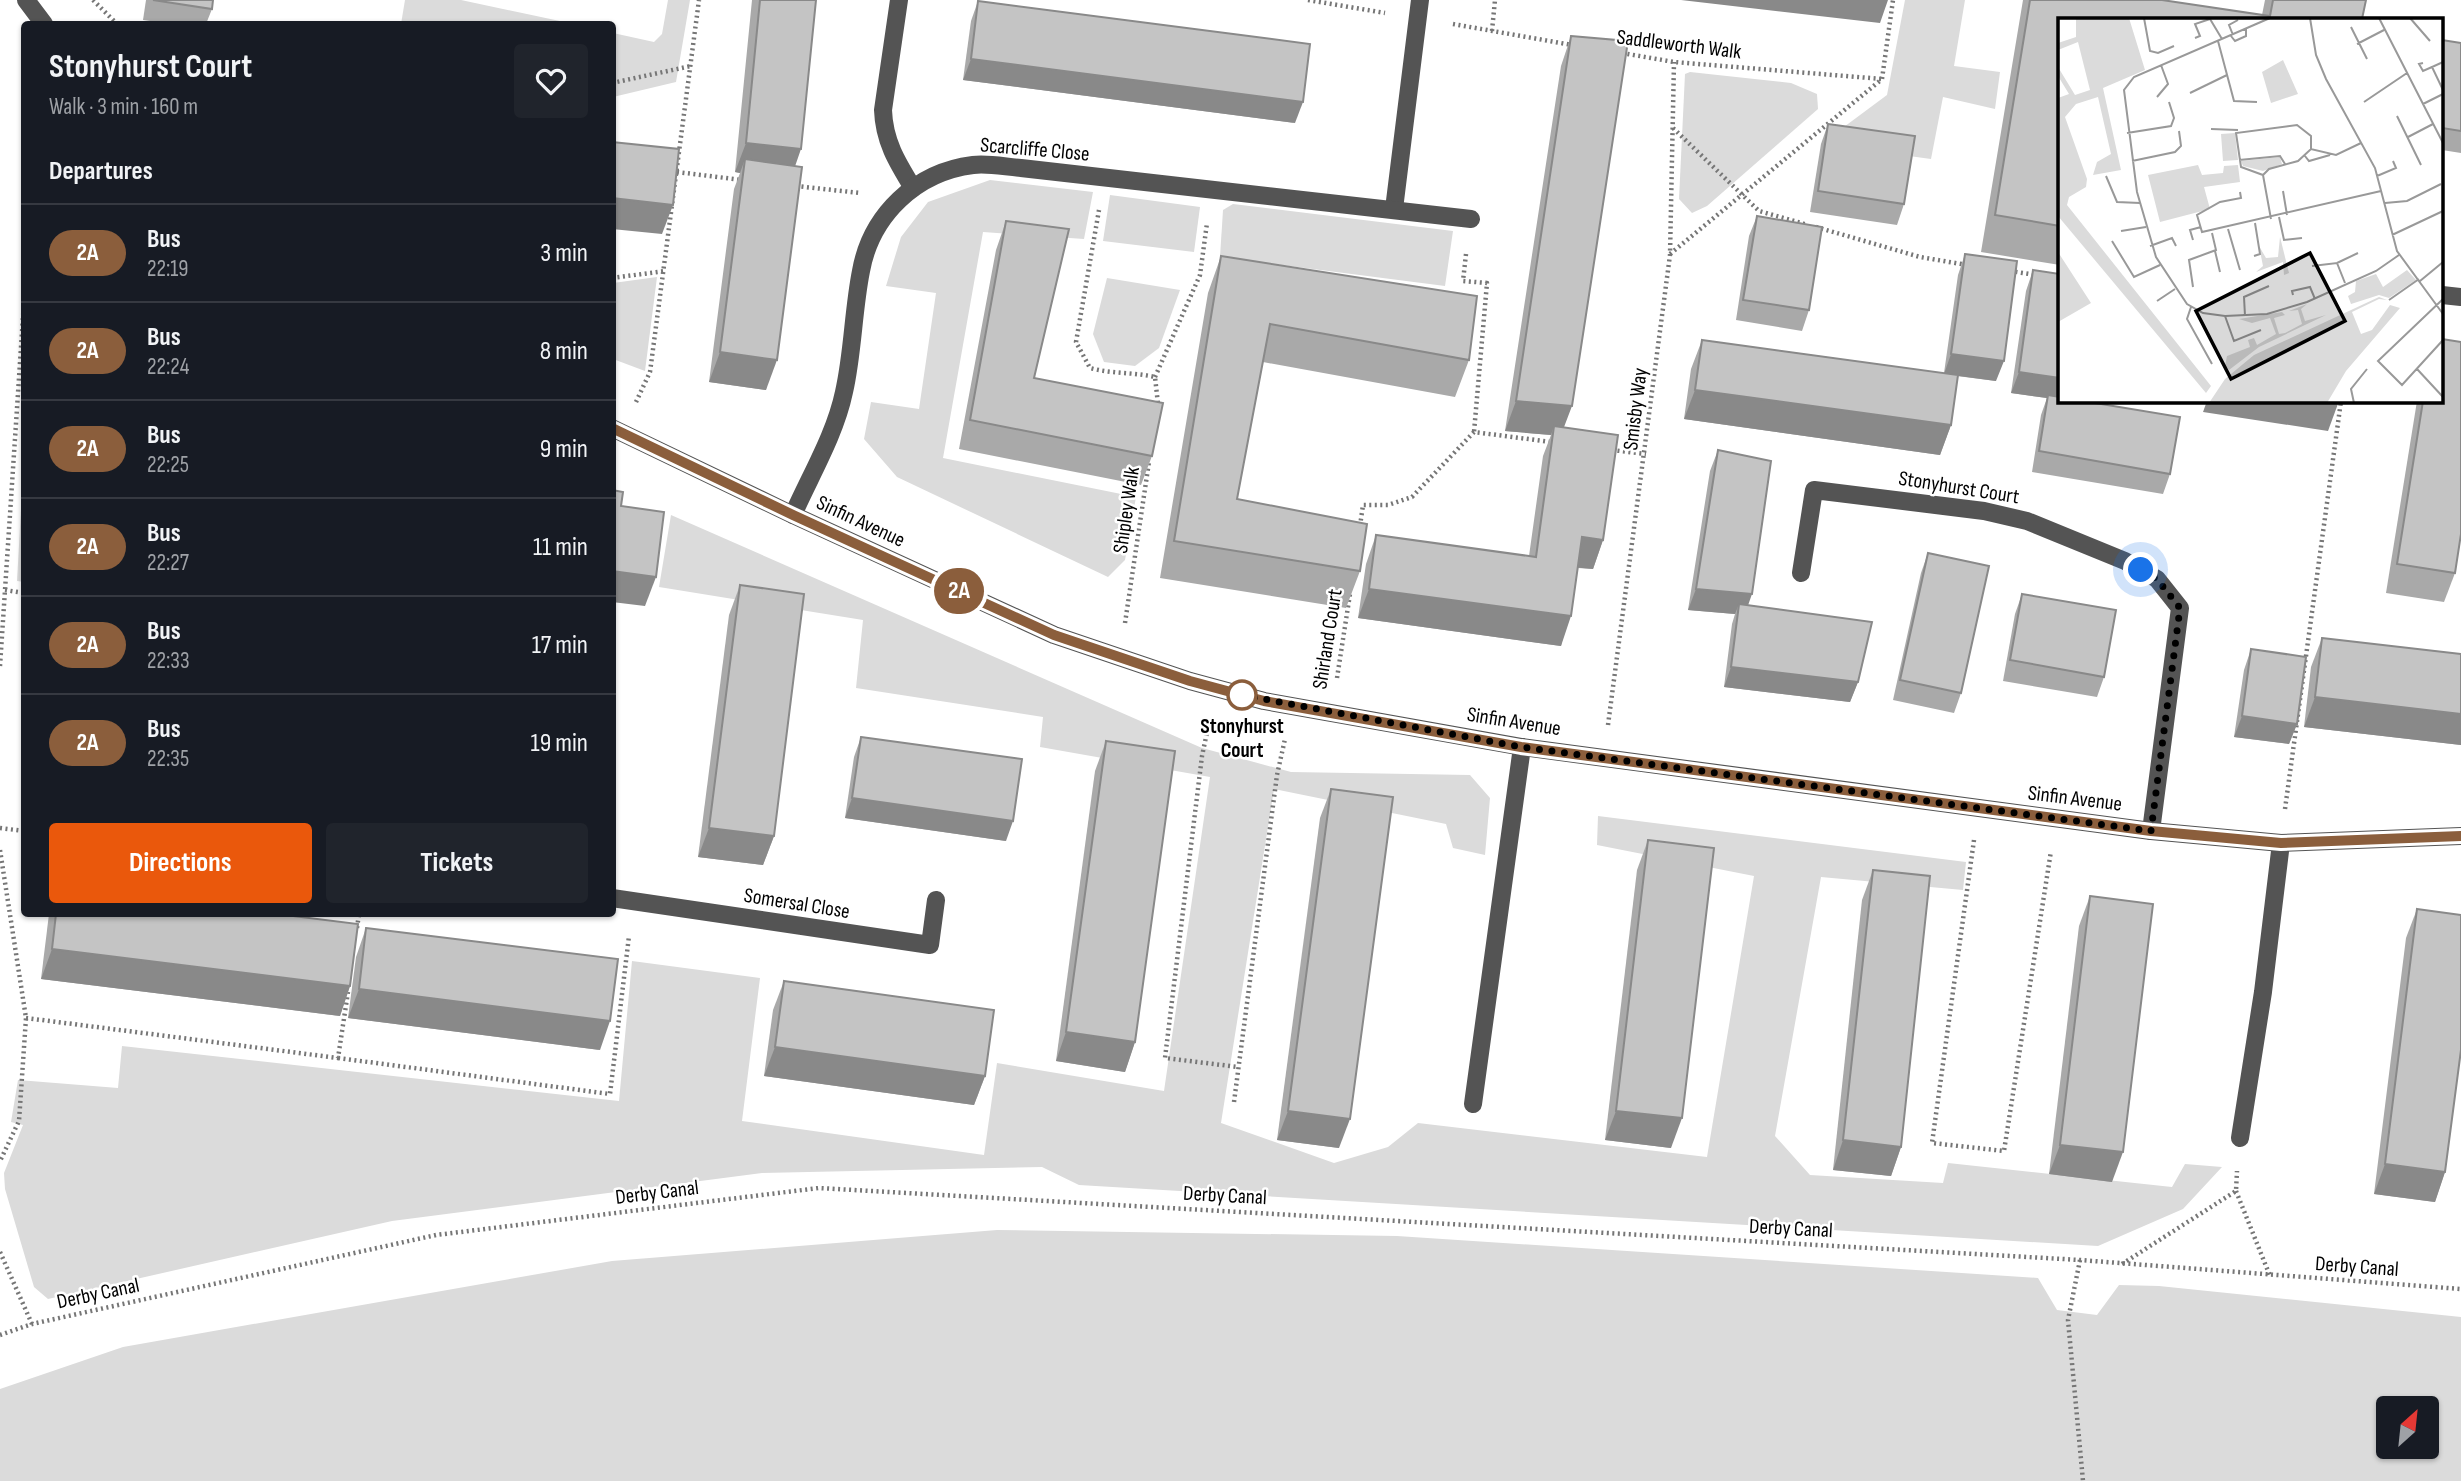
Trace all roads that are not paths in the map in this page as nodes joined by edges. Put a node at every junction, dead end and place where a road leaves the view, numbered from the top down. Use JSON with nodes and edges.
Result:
{"nodes":[{"id":1,"x":26,"y":0,"type":"edge"},
{"id":2,"x":899,"y":0,"type":"edge"},
{"id":3,"x":1420,"y":0,"type":"edge"},
{"id":4,"x":42,"y":21,"type":"edge"},
{"id":5,"x":906,"y":193,"type":"junction"},
{"id":6,"x":1394,"y":209,"type":"junction"},
{"id":7,"x":1471,"y":219,"type":"road end"},
{"id":8,"x":617,"y":430,"type":"edge"},
{"id":9,"x":793,"y":515,"type":"junction"},
{"id":10,"x":1801,"y":573,"type":"dead end"},
{"id":11,"x":1521,"y":747,"type":"junction"},
{"id":12,"x":2151,"y":831,"type":"junction"},
{"id":13,"x":2461,"y":836,"type":"edge"},
{"id":14,"x":2281,"y":843,"type":"junction"},
{"id":15,"x":616,"y":899,"type":"edge"},
{"id":16,"x":936,"y":900,"type":"dead end"},
{"id":17,"x":1472,"y":1104,"type":"dead end"},
{"id":18,"x":2239,"y":1138,"type":"road end"}],
"edges":[{"from":1,"to":4,"type":"street"},
{"from":2,"to":5,"type":"street"},
{"from":3,"to":6,"type":"street"},
{"from":5,"to":6,"type":"street","name":"Scarcliffe Close"},
{"from":5,"to":9,"type":"street","name":"Scarcliffe Close"},
{"from":6,"to":7,"type":"street","name":"Scarcliffe Close"},
{"from":8,"to":9,"type":"street","name":"Sinfin Avenue"},
{"from":9,"to":11,"type":"street","name":"Sinfin Avenue"},
{"from":10,"to":12,"type":"street","name":"Stonyhurst Court"},
{"from":11,"to":12,"type":"street","name":"Sinfin Avenue"},
{"from":11,"to":17,"type":"street"},
{"from":12,"to":14,"type":"street","name":"Sinfin Avenue"},
{"from":13,"to":14,"type":"street","name":"Sinfin Avenue"},
{"from":14,"to":18,"type":"street"},
{"from":15,"to":16,"type":"street","name":"Somersal Close"}]}
